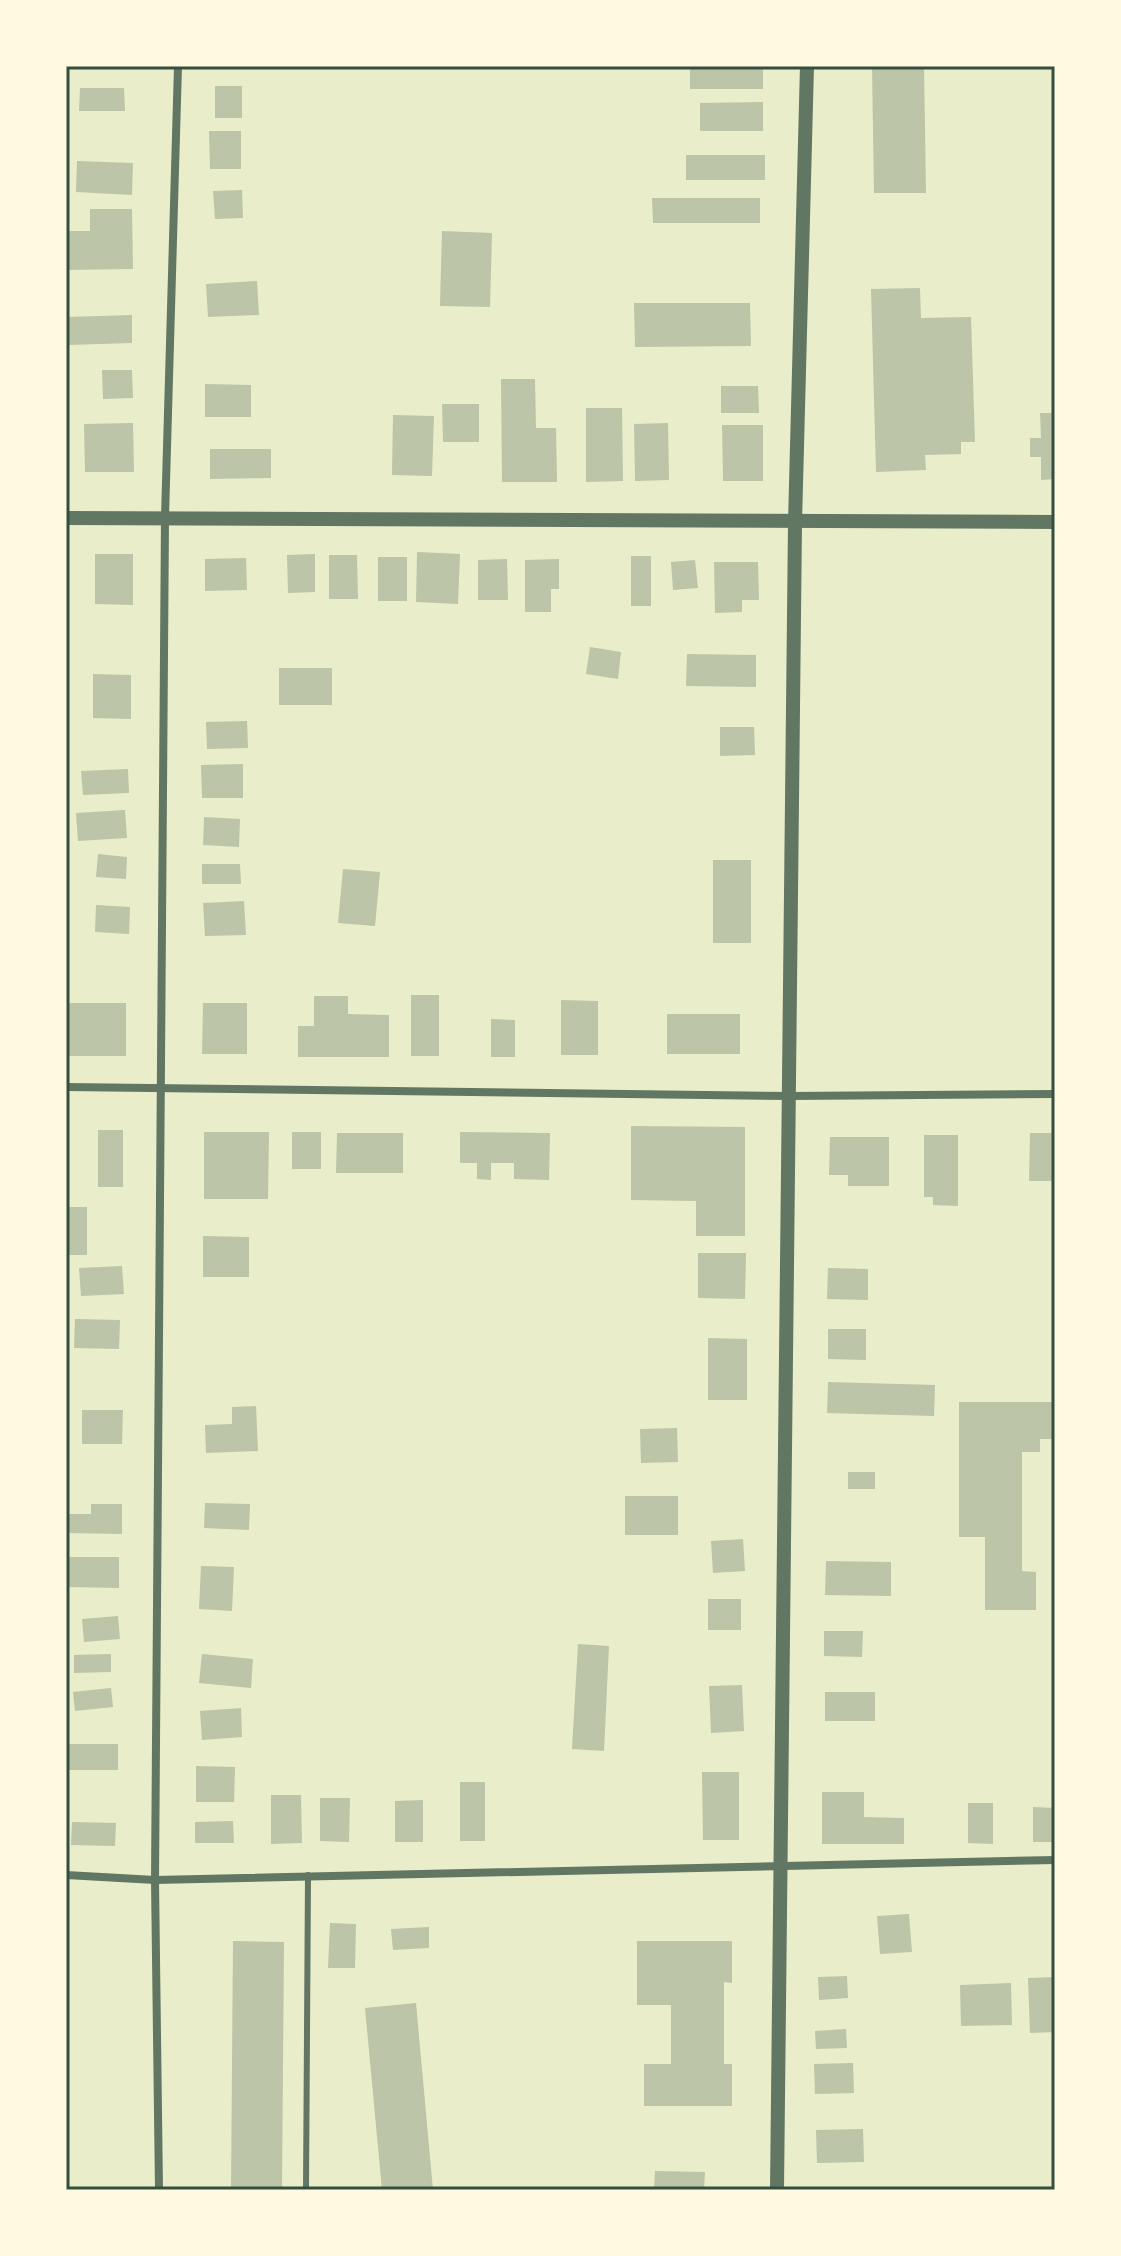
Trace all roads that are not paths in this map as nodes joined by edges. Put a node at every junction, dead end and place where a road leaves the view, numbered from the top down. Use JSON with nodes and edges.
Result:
{"nodes":[{"id":1,"x":178,"y":66,"type":"edge"},
{"id":2,"x":807,"y":66,"type":"edge"},
{"id":3,"x":165,"y":517,"type":"junction"},
{"id":4,"x":66,"y":518,"type":"edge"},
{"id":5,"x":1055,"y":522,"type":"edge"},
{"id":6,"x":795,"y":523,"type":"junction"},
{"id":7,"x":66,"y":1087,"type":"edge"},
{"id":8,"x":161,"y":1087,"type":"junction"},
{"id":9,"x":1055,"y":1094,"type":"edge"},
{"id":10,"x":790,"y":1096,"type":"junction"},
{"id":11,"x":1055,"y":1860,"type":"edge"},
{"id":12,"x":779,"y":1865,"type":"junction"},
{"id":13,"x":66,"y":1875,"type":"edge"},
{"id":14,"x":308,"y":1875,"type":"junction"},
{"id":15,"x":155,"y":1880,"type":"junction"},
{"id":16,"x":159,"y":2190,"type":"edge"},
{"id":17,"x":306,"y":2190,"type":"edge"},
{"id":18,"x":777,"y":2190,"type":"edge"}],
"edges":[{"from":1,"to":3,"type":"street"},
{"from":2,"to":6,"type":"street"},
{"from":3,"to":4,"type":"street"},
{"from":3,"to":6,"type":"street"},
{"from":3,"to":8,"type":"street"},
{"from":5,"to":6,"type":"street"},
{"from":6,"to":10,"type":"street"},
{"from":7,"to":8,"type":"street"},
{"from":8,"to":10,"type":"street"},
{"from":8,"to":15,"type":"street"},
{"from":9,"to":10,"type":"street"},
{"from":10,"to":12,"type":"street"},
{"from":11,"to":12,"type":"street"},
{"from":12,"to":14,"type":"street"},
{"from":12,"to":18,"type":"street"},
{"from":13,"to":15,"type":"street"},
{"from":14,"to":15,"type":"street"},
{"from":14,"to":17,"type":"lane"},
{"from":15,"to":16,"type":"street"}]}
